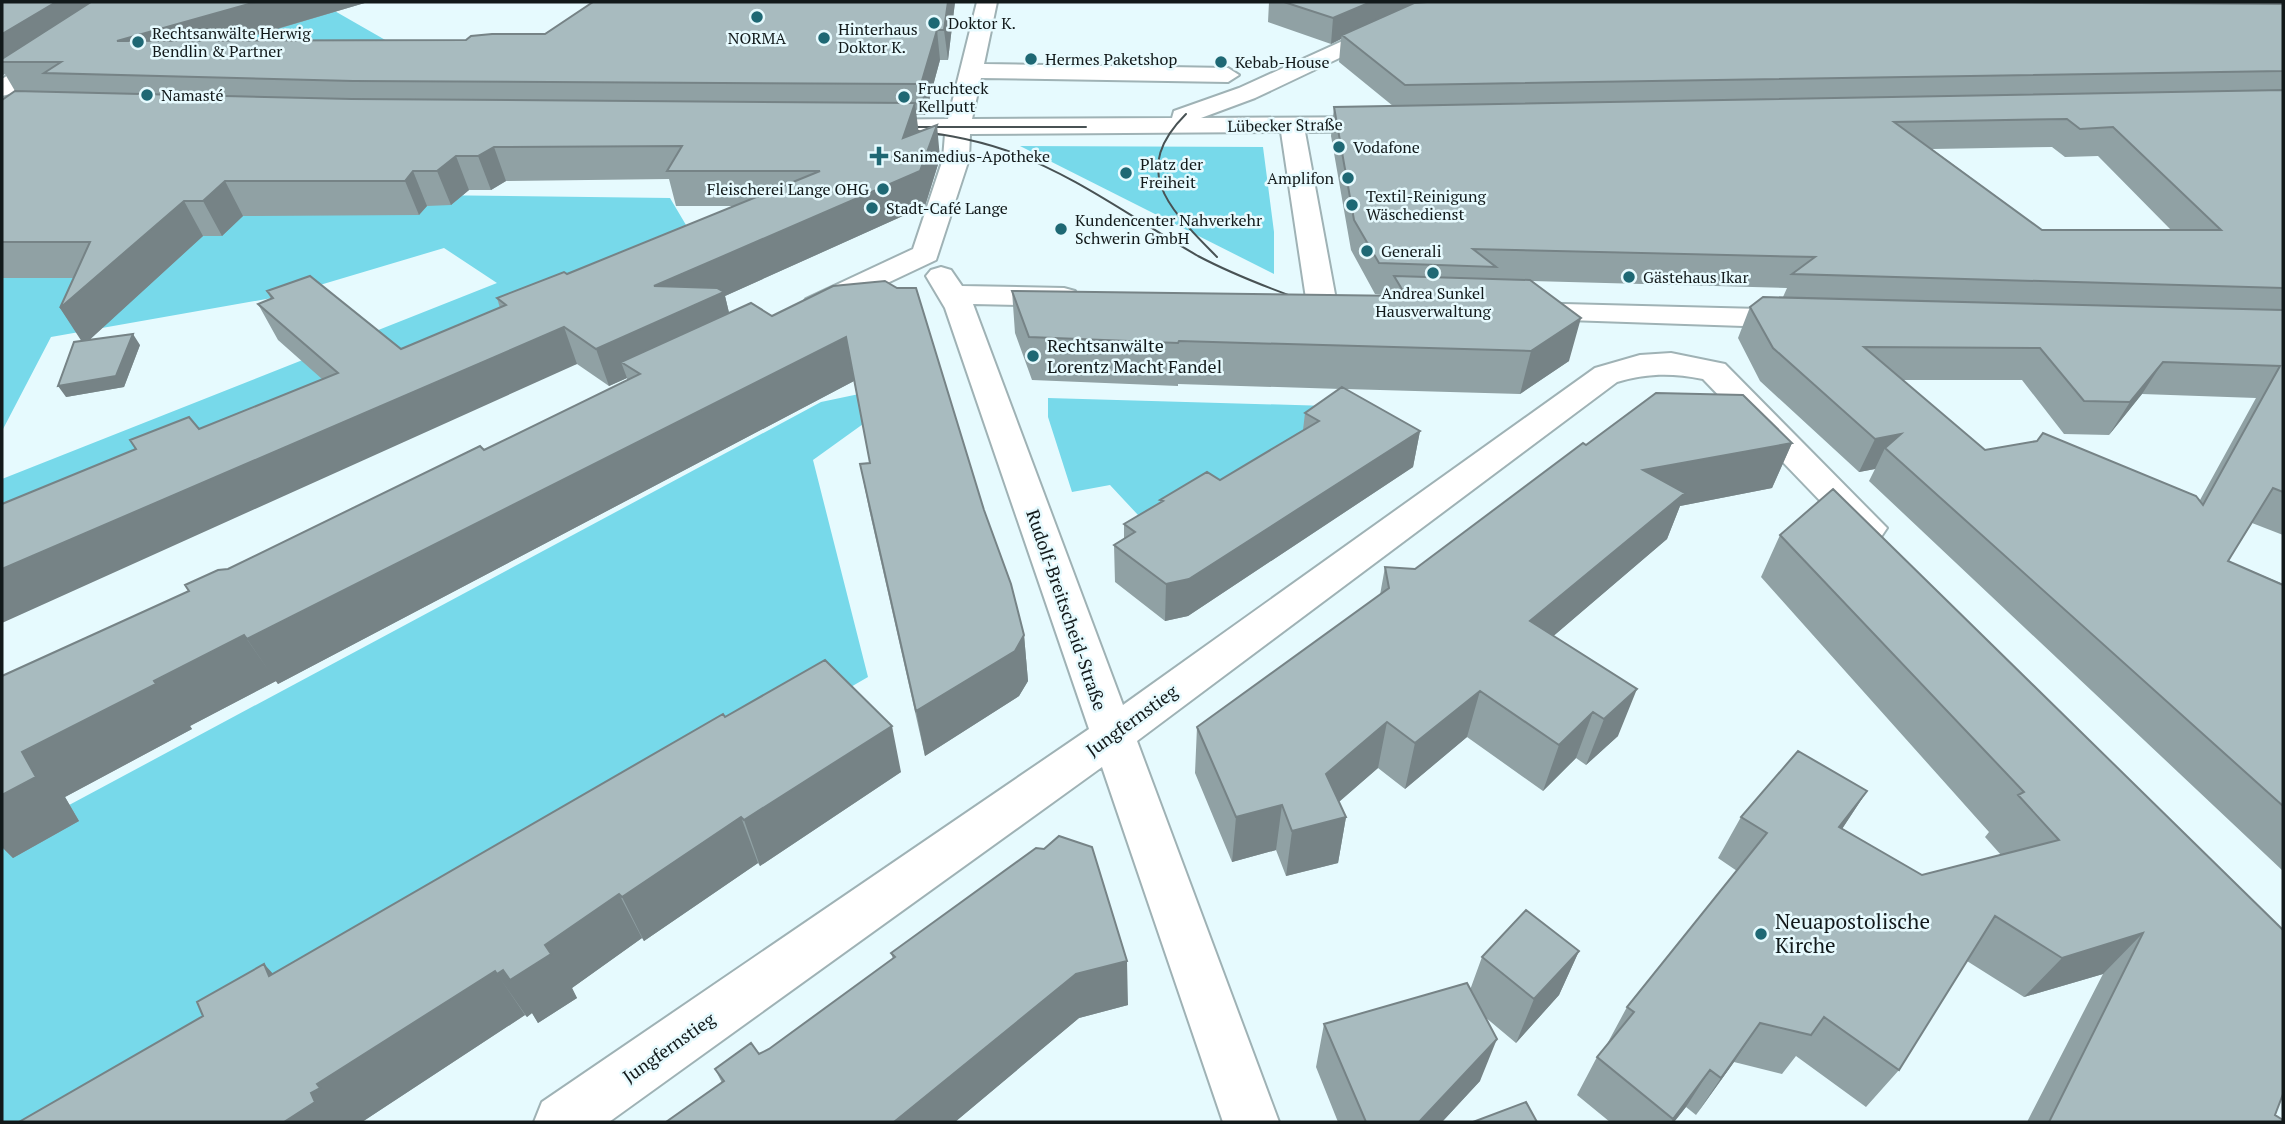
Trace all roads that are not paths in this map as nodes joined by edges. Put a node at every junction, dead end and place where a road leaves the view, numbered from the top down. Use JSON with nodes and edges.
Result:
{"nodes":[{"id":1,"x":137,"y":2,"type":"edge"},
{"id":2,"x":987,"y":2,"type":"edge"},
{"id":3,"x":1405,"y":20,"type":"edge"},
{"id":4,"x":972,"y":71,"type":"junction"},
{"id":5,"x":1227,"y":75,"type":"dead end"},
{"id":6,"x":2,"y":89,"type":"edge"},
{"id":7,"x":1413,"y":124,"type":"edge"},
{"id":8,"x":1292,"y":125,"type":"junction"},
{"id":9,"x":844,"y":126,"type":"edge"},
{"id":10,"x":958,"y":127,"type":"junction"},
{"id":11,"x":1170,"y":127,"type":"junction"},
{"id":12,"x":926,"y":254,"type":"junction"},
{"id":13,"x":955,"y":295,"type":"junction"},
{"id":14,"x":1091,"y":298,"type":"edge"},
{"id":15,"x":1322,"y":305,"type":"edge"},
{"id":16,"x":1496,"y":311,"type":"edge"},
{"id":17,"x":787,"y":319,"type":"edge"},
{"id":18,"x":1820,"y":319,"type":"edge"},
{"id":19,"x":1898,"y":559,"type":"edge"},
{"id":20,"x":1111,"y":737,"type":"junction"},
{"id":21,"x":562,"y":1122,"type":"edge"},
{"id":22,"x":1251,"y":1122,"type":"edge"}],
"edges":[{"from":1,"to":6,"type":"street"},
{"from":2,"to":4,"type":"street"},
{"from":3,"to":11,"type":"street"},
{"from":4,"to":5,"type":"street"},
{"from":4,"to":10,"type":"street"},
{"from":7,"to":8,"type":"street","name":"Lübecker Straße"},
{"from":8,"to":11,"type":"street","name":"Lübecker Straße"},
{"from":8,"to":15,"type":"street"},
{"from":9,"to":10,"type":"street","name":"Lübecker Straße"},
{"from":10,"to":11,"type":"street","name":"Lübecker Straße"},
{"from":10,"to":12,"type":"street"},
{"from":12,"to":13,"type":"street","name":"Rudolf-Breitscheid-Straße"},
{"from":12,"to":17,"type":"street"},
{"from":13,"to":14,"type":"street"},
{"from":13,"to":20,"type":"street","name":"Rudolf-Breitscheid-Straße"},
{"from":16,"to":18,"type":"street"},
{"from":19,"to":20,"type":"street","name":"Jungfernstieg"},
{"from":20,"to":21,"type":"street","name":"Jungfernstieg"},
{"from":20,"to":22,"type":"street","name":"Rudolf-Breitscheid-Straße"}]}
